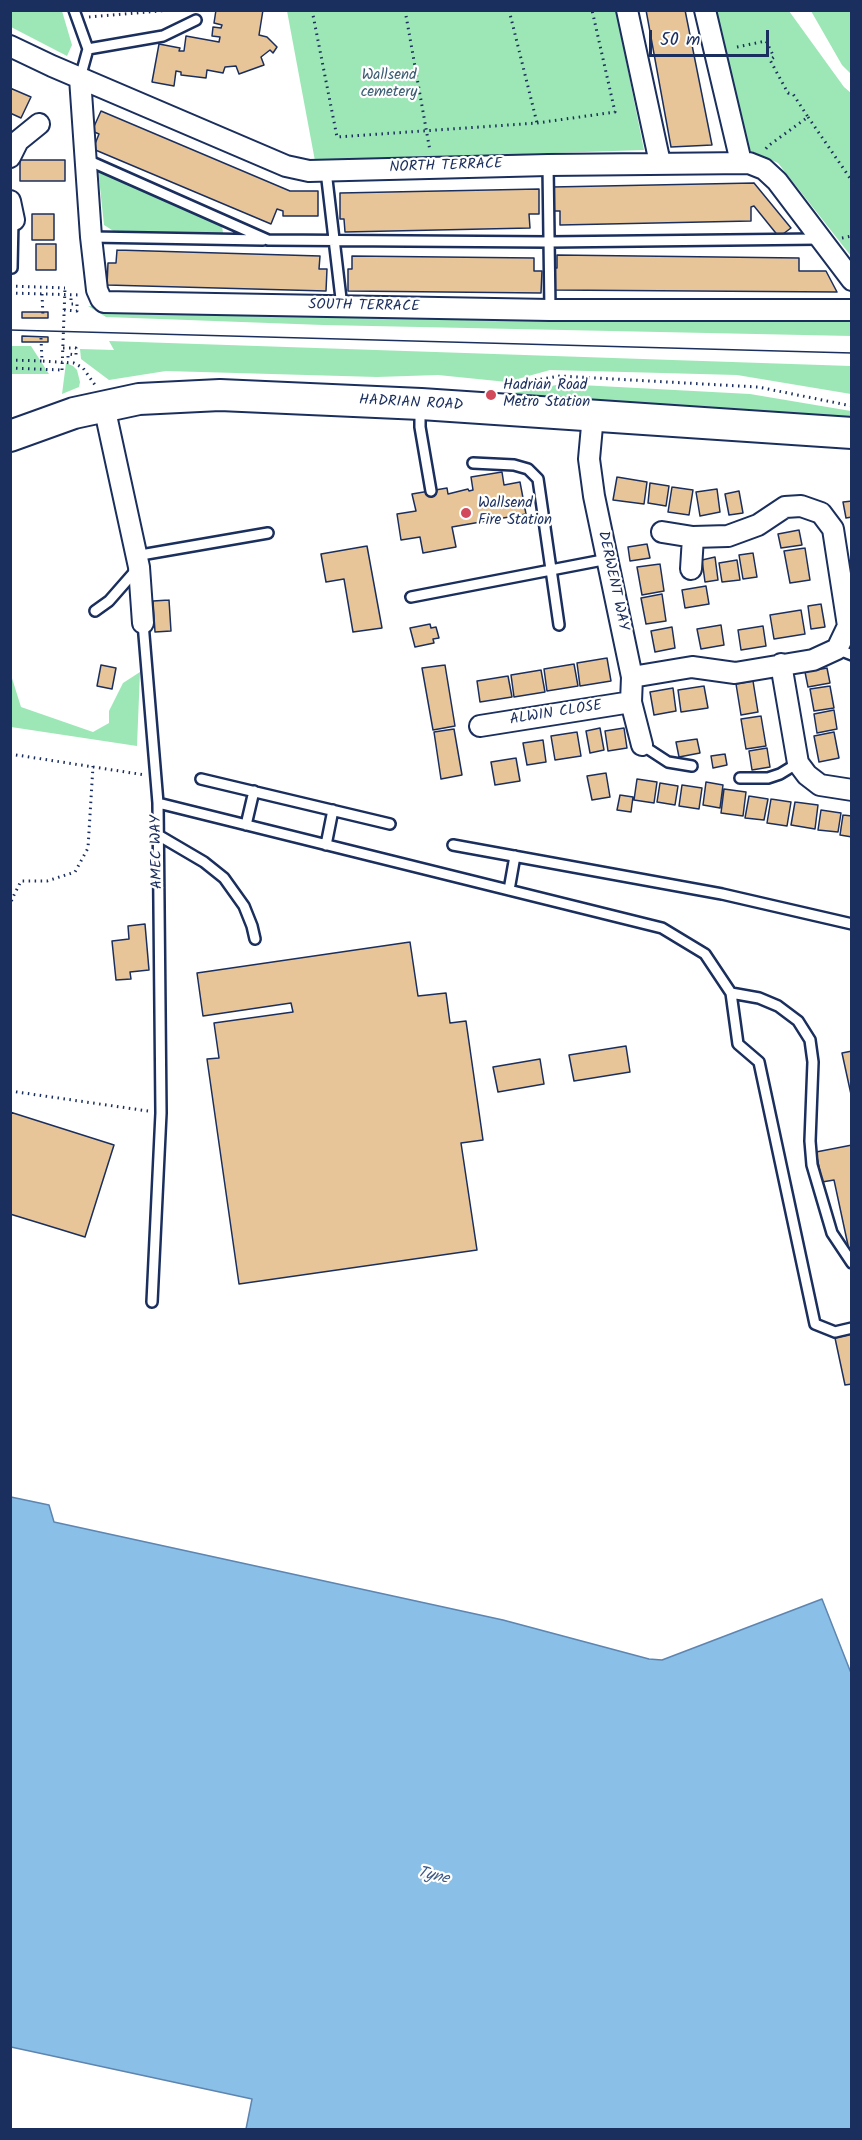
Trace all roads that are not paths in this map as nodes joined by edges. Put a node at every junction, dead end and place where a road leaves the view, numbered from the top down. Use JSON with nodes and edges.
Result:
{"nodes":[{"id":1,"x":74,"y":10,"type":"edge"},
{"id":2,"x":627,"y":10,"type":"edge"},
{"id":3,"x":705,"y":10,"type":"edge"},
{"id":4,"x":196,"y":20,"type":"dead end"},
{"id":5,"x":10,"y":46,"type":"edge"},
{"id":6,"x":88,"y":49,"type":"junction"},
{"id":7,"x":80,"y":78,"type":"junction"},
{"id":8,"x":39,"y":124,"type":"dead end"},
{"id":9,"x":13,"y":145,"type":"edge"},
{"id":10,"x":85,"y":159,"type":"junction"},
{"id":11,"x":660,"y":163,"type":"junction"},
{"id":12,"x":749,"y":164,"type":"junction"},
{"id":13,"x":548,"y":165,"type":"junction"},
{"id":14,"x":326,"y":171,"type":"junction"},
{"id":15,"x":12,"y":213,"type":"edge"},
{"id":16,"x":91,"y":237,"type":"junction"},
{"id":17,"x":822,"y":238,"type":"junction"},
{"id":18,"x":268,"y":240,"type":"junction"},
{"id":19,"x":334,"y":242,"type":"junction"},
{"id":20,"x":549,"y":242,"type":"junction"},
{"id":21,"x":12,"y":268,"type":"dead end"},
{"id":22,"x":852,"y":280,"type":"edge"},
{"id":23,"x":342,"y":307,"type":"junction"},
{"id":24,"x":550,"y":310,"type":"junction"},
{"id":25,"x":852,"y":310,"type":"edge"},
{"id":26,"x":102,"y":399,"type":"junction"},
{"id":27,"x":421,"y":404,"type":"junction"},
{"id":28,"x":593,"y":416,"type":"junction"},
{"id":29,"x":852,"y":433,"type":"edge"},
{"id":30,"x":10,"y":435,"type":"edge"},
{"id":31,"x":473,"y":463,"type":"dead end"},
{"id":32,"x":431,"y":491,"type":"dead end"},
{"id":33,"x":268,"y":532,"type":"dead end"},
{"id":34,"x":662,"y":532,"type":"dead end"},
{"id":35,"x":693,"y":537,"type":"junction"},
{"id":36,"x":608,"y":559,"type":"junction"},
{"id":37,"x":137,"y":561,"type":"junction"},
{"id":38,"x":691,"y":569,"type":"dead end"},
{"id":39,"x":550,"y":571,"type":"junction"},
{"id":40,"x":411,"y":597,"type":"dead end"},
{"id":41,"x":95,"y":611,"type":"dead end"},
{"id":42,"x":143,"y":623,"type":"joint"},
{"id":43,"x":559,"y":625,"type":"dead end"},
{"id":44,"x":844,"y":652,"type":"edge"},
{"id":45,"x":781,"y":664,"type":"junction"},
{"id":46,"x":632,"y":677,"type":"junction"},
{"id":47,"x":632,"y":702,"type":"junction"},
{"id":48,"x":480,"y":726,"type":"dead end"},
{"id":49,"x":642,"y":745,"type":"joint"},
{"id":50,"x":798,"y":763,"type":"junction"},
{"id":51,"x":692,"y":766,"type":"dead end"},
{"id":52,"x":740,"y":778,"type":"dead end"},
{"id":53,"x":201,"y":779,"type":"dead end"},
{"id":54,"x":852,"y":790,"type":"edge"},
{"id":55,"x":254,"y":791,"type":"junction"},
{"id":56,"x":158,"y":803,"type":"junction"},
{"id":57,"x":333,"y":810,"type":"junction"},
{"id":58,"x":390,"y":824,"type":"dead end"},
{"id":59,"x":246,"y":825,"type":"junction"},
{"id":60,"x":158,"y":835,"type":"junction"},
{"id":61,"x":453,"y":844,"type":"dead end"},
{"id":62,"x":326,"y":845,"type":"junction"},
{"id":63,"x":515,"y":856,"type":"junction"},
{"id":64,"x":509,"y":890,"type":"junction"},
{"id":65,"x":852,"y":924,"type":"edge"},
{"id":66,"x":255,"y":939,"type":"dead end"},
{"id":67,"x":730,"y":993,"type":"junction"},
{"id":68,"x":852,"y":1263,"type":"edge"},
{"id":69,"x":152,"y":1302,"type":"dead end"},
{"id":70,"x":852,"y":1328,"type":"edge"}],
"edges":[{"from":1,"to":6,"type":"lane"},
{"from":2,"to":11,"type":"street"},
{"from":3,"to":12,"type":"street"},
{"from":4,"to":6,"type":"lane"},
{"from":5,"to":7,"type":"street","name":"NORTH TERRACE"},
{"from":6,"to":7,"type":"lane"},
{"from":7,"to":10,"type":"street","name":"SOUTH TERRACE"},
{"from":7,"to":14,"type":"street","name":"NORTH TERRACE"},
{"from":8,"to":9,"type":"street"},
{"from":10,"to":16,"type":"street","name":"SOUTH TERRACE"},
{"from":10,"to":18,"type":"lane"},
{"from":11,"to":12,"type":"street","name":"NORTH TERRACE"},
{"from":11,"to":13,"type":"street","name":"NORTH TERRACE"},
{"from":12,"to":17,"type":"street"},
{"from":13,"to":14,"type":"street","name":"NORTH TERRACE"},
{"from":13,"to":20,"type":"lane"},
{"from":14,"to":19,"type":"lane"},
{"from":15,"to":21,"type":"lane"},
{"from":16,"to":18,"type":"lane"},
{"from":16,"to":23,"type":"street","name":"SOUTH TERRACE"},
{"from":17,"to":20,"type":"lane"},
{"from":17,"to":22,"type":"street"},
{"from":18,"to":19,"type":"lane"},
{"from":19,"to":20,"type":"lane"},
{"from":19,"to":23,"type":"lane"},
{"from":20,"to":24,"type":"lane"},
{"from":23,"to":24,"type":"street","name":"SOUTH TERRACE"},
{"from":24,"to":25,"type":"street","name":"SOUTH TERRACE"},
{"from":26,"to":27,"type":"main road","name":"HADRIAN ROAD"},
{"from":26,"to":30,"type":"main road","name":"HADRIAN ROAD"},
{"from":26,"to":37,"type":"street","name":"AMEC WAY"},
{"from":27,"to":28,"type":"main road","name":"HADRIAN ROAD"},
{"from":27,"to":32,"type":"lane"},
{"from":28,"to":29,"type":"main road","name":"HADRIAN ROAD"},
{"from":28,"to":36,"type":"street","name":"DERWENT WAY"},
{"from":31,"to":39,"type":"lane"},
{"from":33,"to":37,"type":"lane"},
{"from":34,"to":35,"type":"street"},
{"from":35,"to":38,"type":"street"},
{"from":35,"to":44,"type":"street"},
{"from":36,"to":39,"type":"lane"},
{"from":36,"to":46,"type":"street","name":"DERWENT WAY"},
{"from":37,"to":41,"type":"lane"},
{"from":37,"to":42,"type":"street","name":"AMEC WAY"},
{"from":39,"to":40,"type":"lane"},
{"from":39,"to":43,"type":"lane"},
{"from":42,"to":56,"type":"lane","name":"AMEC WAY"},
{"from":44,"to":45,"type":"street"},
{"from":45,"to":46,"type":"street"},
{"from":45,"to":50,"type":"street"},
{"from":46,"to":47,"type":"street","name":"DERWENT WAY"},
{"from":47,"to":48,"type":"street","name":"ALWIN CLOSE"},
{"from":47,"to":49,"type":"street","name":"DERWENT WAY"},
{"from":49,"to":51,"type":"lane"},
{"from":50,"to":52,"type":"lane"},
{"from":50,"to":54,"type":"street"},
{"from":53,"to":55,"type":"lane"},
{"from":55,"to":57,"type":"lane"},
{"from":55,"to":59,"type":"lane"},
{"from":56,"to":59,"type":"lane"},
{"from":56,"to":60,"type":"lane","name":"AMEC WAY"},
{"from":57,"to":58,"type":"lane"},
{"from":57,"to":62,"type":"lane"},
{"from":59,"to":62,"type":"lane"},
{"from":60,"to":66,"type":"lane"},
{"from":60,"to":69,"type":"lane","name":"AMEC WAY"},
{"from":61,"to":63,"type":"lane"},
{"from":62,"to":64,"type":"lane"},
{"from":63,"to":64,"type":"lane"},
{"from":63,"to":65,"type":"lane"},
{"from":64,"to":67,"type":"lane"},
{"from":67,"to":68,"type":"lane"},
{"from":67,"to":70,"type":"lane"}]}
